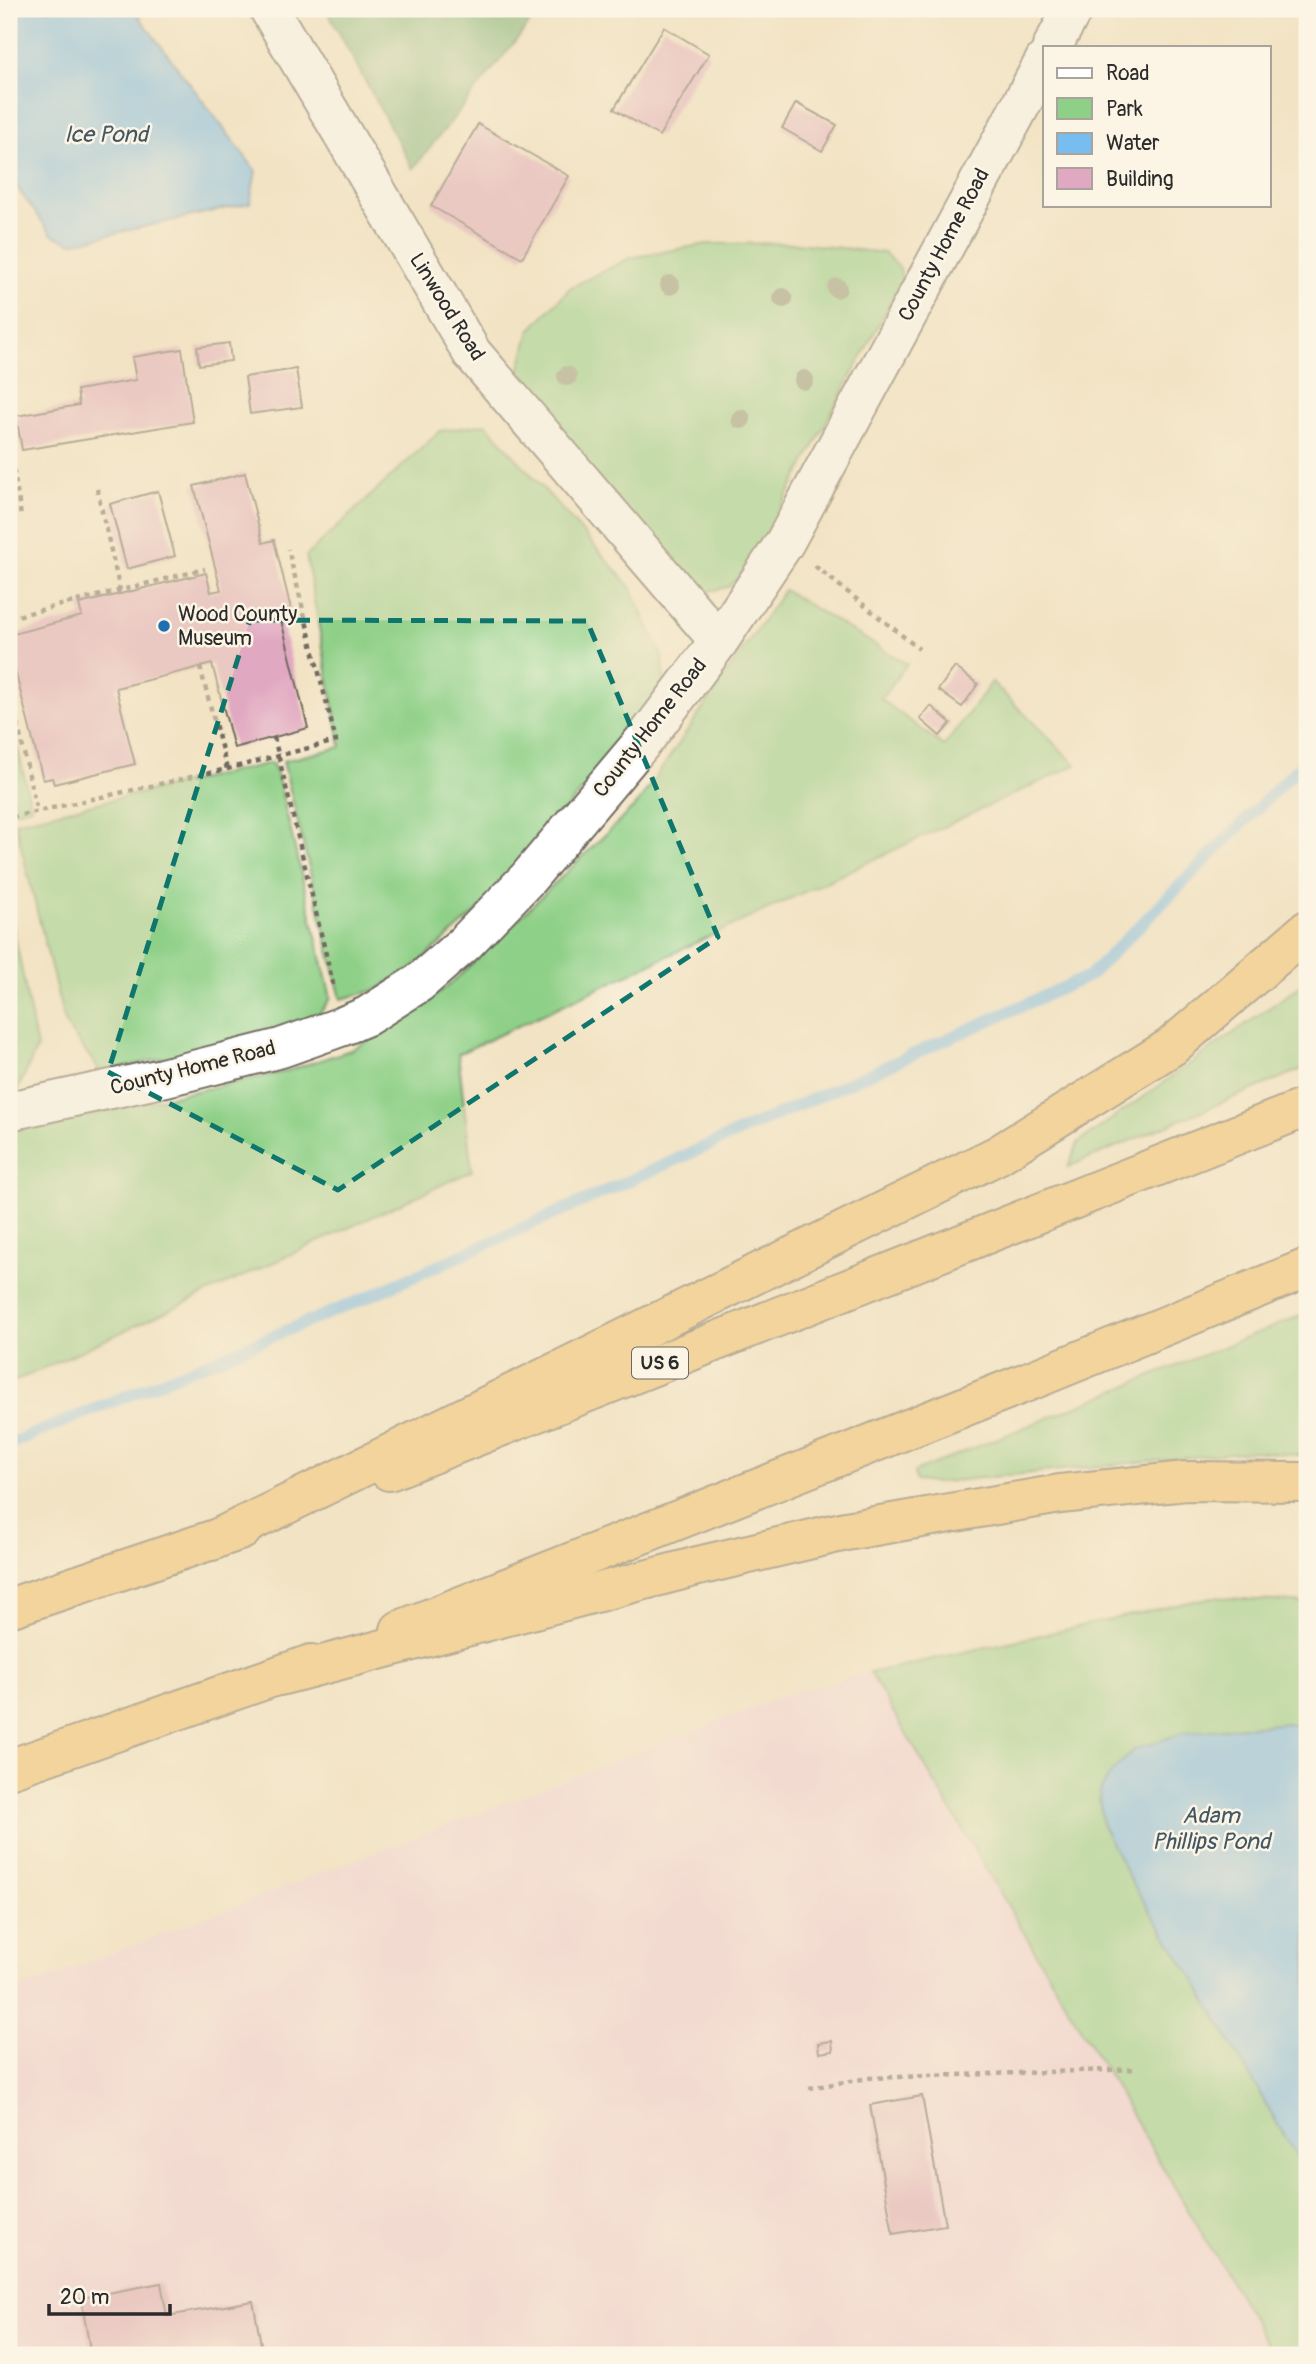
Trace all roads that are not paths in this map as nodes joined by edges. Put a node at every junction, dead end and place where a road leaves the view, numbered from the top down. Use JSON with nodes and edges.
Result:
{"nodes":[{"id":1,"x":269,"y":9,"type":"edge"},
{"id":2,"x":1073,"y":9,"type":"edge"},
{"id":3,"x":1053,"y":46,"type":"edge"},
{"id":4,"x":1043,"y":64,"type":"edge"},
{"id":5,"x":719,"y":641,"type":"junction"},
{"id":6,"x":1307,"y":930,"type":"edge"},
{"id":7,"x":1307,"y":1107,"type":"edge"},
{"id":8,"x":9,"y":1111,"type":"edge"},
{"id":9,"x":1307,"y":1268,"type":"edge"},
{"id":10,"x":1307,"y":1482,"type":"edge"},
{"id":11,"x":212,"y":1541,"type":"junction"},
{"id":12,"x":9,"y":1608,"type":"edge"},
{"id":13,"x":280,"y":1676,"type":"junction"},
{"id":14,"x":9,"y":1769,"type":"edge"}],
"edges":[{"from":1,"to":5,"type":"street","name":"Linwood Road"},
{"from":2,"to":3,"type":"street"},
{"from":4,"to":5,"type":"street","name":"County Home Road"},
{"from":5,"to":8,"type":"street","name":"County Home Road"},
{"from":6,"to":11,"type":"highway"},
{"from":7,"to":11,"type":"highway","number":"US 6"},
{"from":9,"to":13,"type":"highway"},
{"from":10,"to":13,"type":"highway"},
{"from":11,"to":12,"type":"highway","number":"US 6"},
{"from":13,"to":14,"type":"highway"}]}
